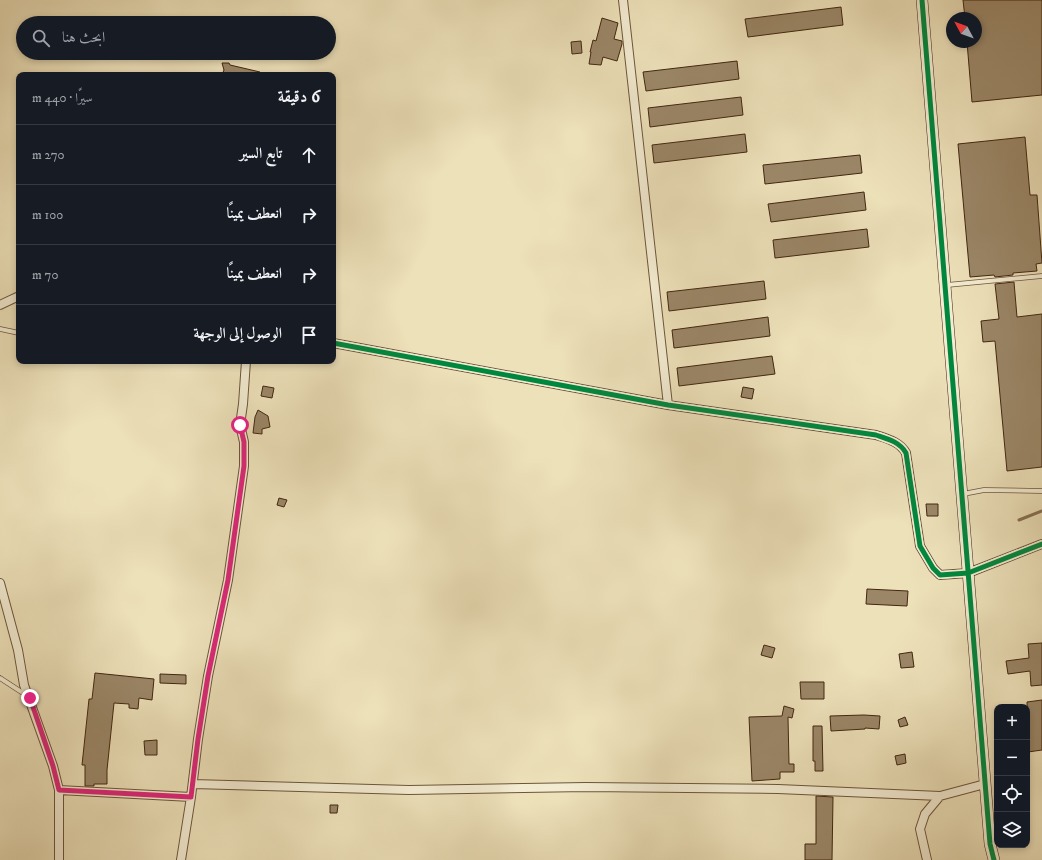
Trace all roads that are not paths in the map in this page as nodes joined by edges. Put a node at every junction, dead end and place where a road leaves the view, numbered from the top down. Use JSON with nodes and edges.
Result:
{"nodes":[{"id":1,"x":623,"y":0,"type":"edge"},
{"id":2,"x":922,"y":0,"type":"edge"},
{"id":3,"x":1042,"y":276,"type":"edge"},
{"id":4,"x":945,"y":285,"type":"junction"},
{"id":5,"x":16,"y":297,"type":"edge"},
{"id":6,"x":0,"y":305,"type":"edge"},
{"id":7,"x":0,"y":329,"type":"edge"},
{"id":8,"x":16,"y":332,"type":"edge"},
{"id":9,"x":336,"y":344,"type":"edge"},
{"id":10,"x":246,"y":364,"type":"edge"},
{"id":11,"x":668,"y":405,"type":"junction"},
{"id":12,"x":1042,"y":491,"type":"edge"},
{"id":13,"x":962,"y":494,"type":"junction"},
{"id":14,"x":1042,"y":544,"type":"edge"},
{"id":15,"x":968,"y":573,"type":"junction"},
{"id":16,"x":0,"y":583,"type":"edge"},
{"id":17,"x":0,"y":678,"type":"edge"},
{"id":18,"x":30,"y":698,"type":"junction"},
{"id":19,"x":193,"y":784,"type":"junction"},
{"id":20,"x":986,"y":784,"type":"junction"},
{"id":21,"x":59,"y":790,"type":"junction"},
{"id":22,"x":940,"y":796,"type":"junction"},
{"id":23,"x":191,"y":797,"type":"junction"},
{"id":24,"x":59,"y":860,"type":"edge"},
{"id":25,"x":181,"y":860,"type":"edge"},
{"id":26,"x":927,"y":860,"type":"edge"},
{"id":27,"x":994,"y":860,"type":"edge"}],
"edges":[{"from":1,"to":11,"type":"street"},
{"from":2,"to":4,"type":"street"},
{"from":3,"to":4,"type":"lane"},
{"from":4,"to":13,"type":"street"},
{"from":5,"to":6,"type":"street"},
{"from":7,"to":8,"type":"lane"},
{"from":9,"to":11,"type":"street"},
{"from":10,"to":19,"type":"street"},
{"from":11,"to":15,"type":"street"},
{"from":12,"to":13,"type":"lane"},
{"from":13,"to":15,"type":"street"},
{"from":14,"to":15,"type":"street"},
{"from":15,"to":20,"type":"street"},
{"from":16,"to":18,"type":"street"},
{"from":17,"to":18,"type":"lane"},
{"from":18,"to":21,"type":"street"},
{"from":19,"to":22,"type":"street"},
{"from":19,"to":23,"type":"street"},
{"from":20,"to":22,"type":"street"},
{"from":20,"to":27,"type":"street"},
{"from":21,"to":23,"type":"street"},
{"from":21,"to":24,"type":"street"},
{"from":22,"to":26,"type":"street"},
{"from":23,"to":25,"type":"street"}]}
